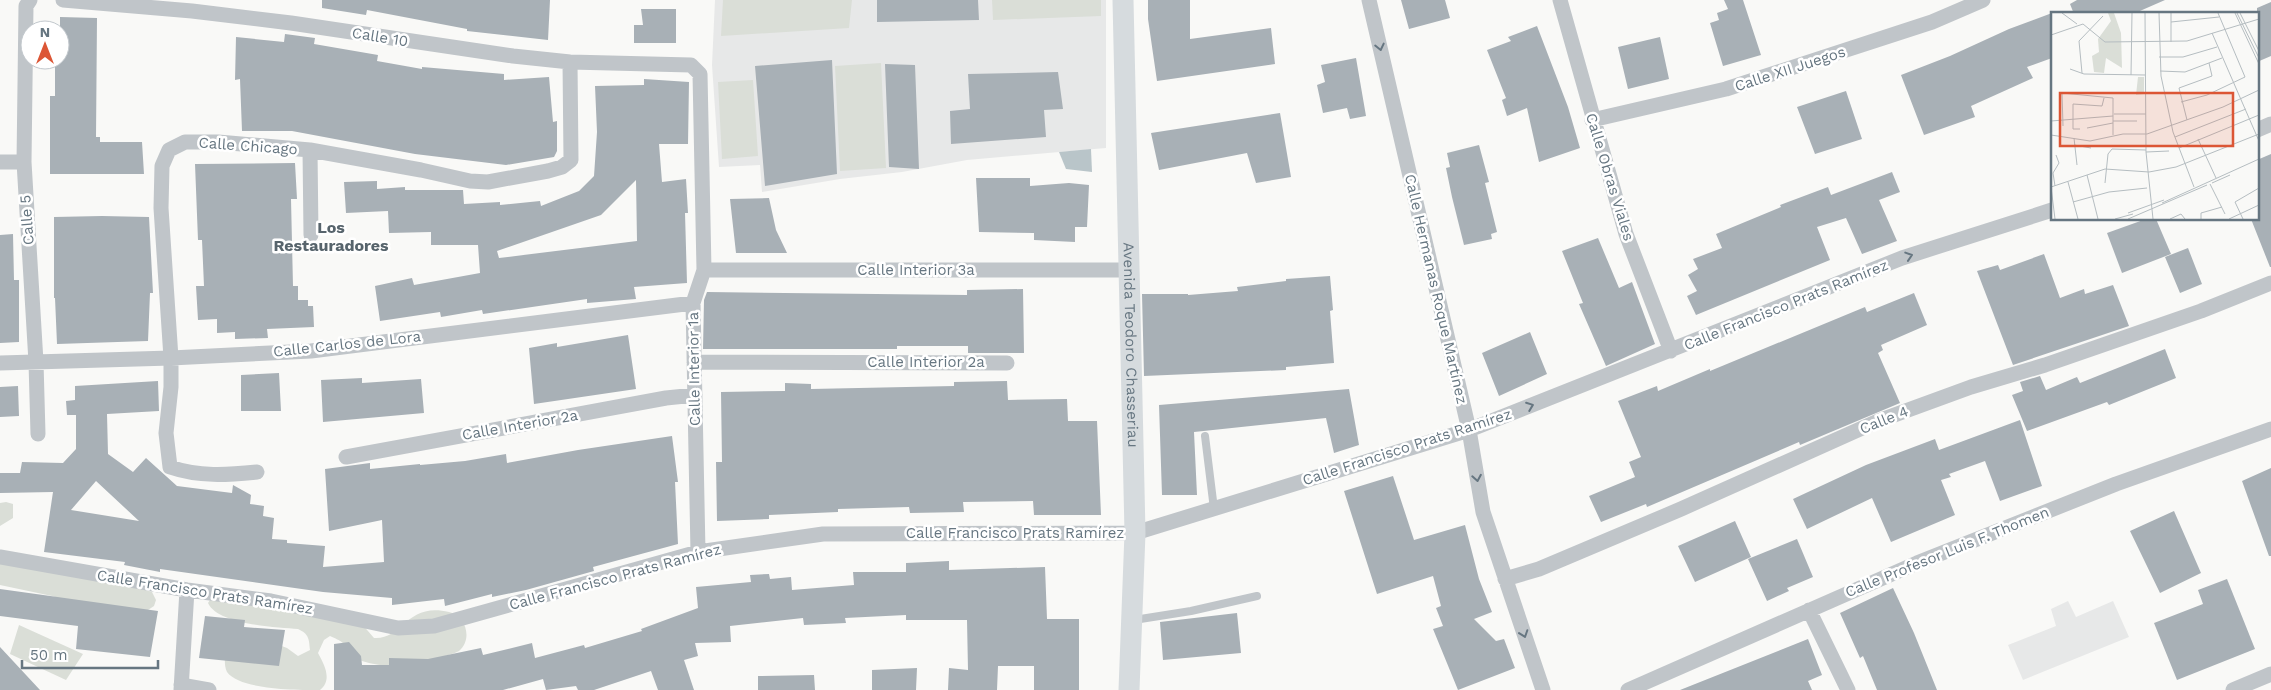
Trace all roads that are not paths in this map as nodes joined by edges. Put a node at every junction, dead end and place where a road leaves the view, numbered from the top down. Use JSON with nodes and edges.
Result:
{"nodes":[{"id":1,"x":63,"y":0,"type":"edge"},
{"id":2,"x":1123,"y":0,"type":"edge"},
{"id":3,"x":1369,"y":0,"type":"edge"},
{"id":4,"x":1560,"y":0,"type":"edge"},
{"id":5,"x":1983,"y":0,"type":"edge"},
{"id":6,"x":28,"y":3,"type":"edge"},
{"id":7,"x":570,"y":62,"type":"junction"},
{"id":8,"x":696,"y":68,"type":"joint"},
{"id":9,"x":1592,"y":120,"type":"junction"},
{"id":10,"x":2271,"y":124,"type":"edge"},
{"id":11,"x":2258,"y":130,"type":"edge"},
{"id":12,"x":310,"y":150,"type":"junction"},
{"id":13,"x":0,"y":162,"type":"edge"},
{"id":14,"x":24,"y":162,"type":"junction"},
{"id":15,"x":2051,"y":210,"type":"edge"},
{"id":16,"x":311,"y":235,"type":"dead end"},
{"id":17,"x":704,"y":270,"type":"junction"},
{"id":18,"x":1128,"y":270,"type":"junction"},
{"id":19,"x":2271,"y":283,"type":"edge"},
{"id":20,"x":693,"y":303,"type":"junction"},
{"id":21,"x":1671,"y":351,"type":"junction"},
{"id":22,"x":171,"y":358,"type":"junction"},
{"id":23,"x":36,"y":362,"type":"junction"},
{"id":24,"x":694,"y":362,"type":"junction"},
{"id":25,"x":0,"y":363,"type":"edge"},
{"id":26,"x":1008,"y":363,"type":"dead end"},
{"id":27,"x":695,"y":395,"type":"junction"},
{"id":28,"x":2271,"y":429,"type":"edge"},
{"id":29,"x":1469,"y":430,"type":"junction"},
{"id":30,"x":38,"y":434,"type":"dead end"},
{"id":31,"x":1205,"y":436,"type":"dead end"},
{"id":32,"x":346,"y":457,"type":"dead end"},
{"id":33,"x":257,"y":472,"type":"dead end"},
{"id":34,"x":1214,"y":509,"type":"junction"},
{"id":35,"x":1135,"y":533,"type":"junction"},
{"id":36,"x":698,"y":552,"type":"junction"},
{"id":37,"x":0,"y":558,"type":"edge"},
{"id":38,"x":1505,"y":579,"type":"junction"},
{"id":39,"x":187,"y":590,"type":"junction"},
{"id":40,"x":1257,"y":596,"type":"dead end"},
{"id":41,"x":1809,"y":610,"type":"junction"},
{"id":42,"x":1132,"y":620,"type":"junction"},
{"id":43,"x":2271,"y":674,"type":"edge"},
{"id":44,"x":181,"y":688,"type":"edge"},
{"id":45,"x":209,"y":690,"type":"edge"},
{"id":46,"x":1129,"y":690,"type":"edge"},
{"id":47,"x":1544,"y":690,"type":"edge"},
{"id":48,"x":1628,"y":690,"type":"edge"},
{"id":49,"x":1848,"y":690,"type":"edge"},
{"id":50,"x":2233,"y":690,"type":"edge"}],
"edges":[{"from":1,"to":7,"type":"street","name":"Calle 10"},
{"from":2,"to":18,"type":"street","name":"Avenida Teodoro Chasseriau"},
{"from":3,"to":29,"type":"street","name":"Calle Hermanas Roque Martínez","one_way":true},
{"from":4,"to":9,"type":"street","name":"Calle Obras Viales"},
{"from":5,"to":9,"type":"street","name":"Calle XII Juegos"},
{"from":6,"to":14,"type":"street","name":"Calle 5"},
{"from":7,"to":8,"type":"street","name":"Calle 10"},
{"from":7,"to":12,"type":"street","name":"Calle Chicago"},
{"from":8,"to":17,"type":"street","name":"Calle Interior 1a"},
{"from":9,"to":21,"type":"street","name":"Calle Obras Viales"},
{"from":10,"to":11,"type":"street"},
{"from":12,"to":16,"type":"street"},
{"from":12,"to":22,"type":"street","name":"Calle Chicago"},
{"from":13,"to":14,"type":"street"},
{"from":14,"to":23,"type":"street","name":"Calle 5"},
{"from":21,"to":15,"type":"street","name":"Calle Francisco Prats Ramírez","one_way":true},
{"from":17,"to":18,"type":"street","name":"Calle Interior 3a"},
{"from":17,"to":20,"type":"street","name":"Calle Interior 1a"},
{"from":18,"to":35,"type":"street","name":"Avenida Teodoro Chasseriau"},
{"from":19,"to":38,"type":"street","name":"Calle 4"},
{"from":20,"to":22,"type":"street","name":"Calle Carlos de Lora"},
{"from":20,"to":24,"type":"street","name":"Calle Interior 1a"},
{"from":29,"to":21,"type":"street","name":"Calle Francisco Prats Ramírez","one_way":true},
{"from":22,"to":23,"type":"street","name":"Calle Carlos de Lora"},
{"from":22,"to":33,"type":"street","name":"Calle Chicago"},
{"from":23,"to":25,"type":"street","name":"Calle Carlos de Lora"},
{"from":23,"to":30,"type":"street","name":"Calle 5"},
{"from":24,"to":26,"type":"street","name":"Calle Interior 2a"},
{"from":24,"to":27,"type":"street","name":"Calle Interior 1a"},
{"from":27,"to":32,"type":"street","name":"Calle Interior 2a"},
{"from":27,"to":36,"type":"street","name":"Calle Interior 1a"},
{"from":28,"to":41,"type":"street","name":"Calle Profesor Luis F. Thomen"},
{"from":29,"to":34,"type":"street","name":"Calle Francisco Prats Ramírez"},
{"from":29,"to":38,"type":"street","name":"Calle Hermanas Roque Martínez","one_way":true},
{"from":31,"to":34,"type":"lane"},
{"from":34,"to":35,"type":"street","name":"Calle Francisco Prats Ramírez"},
{"from":35,"to":36,"type":"street","name":"Calle Francisco Prats Ramírez"},
{"from":35,"to":42,"type":"street","name":"Avenida Teodoro Chasseriau"},
{"from":36,"to":39,"type":"street","name":"Calle Francisco Prats Ramírez"},
{"from":37,"to":39,"type":"street","name":"Calle Francisco Prats Ramírez"},
{"from":38,"to":47,"type":"street","name":"Calle Hermanas Roque Martínez","one_way":true},
{"from":39,"to":44,"type":"street"},
{"from":40,"to":42,"type":"lane"},
{"from":41,"to":48,"type":"street","name":"Calle Profesor Luis F. Thomen"},
{"from":41,"to":49,"type":"street"},
{"from":42,"to":46,"type":"street","name":"Avenida Teodoro Chasseriau"},
{"from":43,"to":50,"type":"street"},
{"from":44,"to":45,"type":"street"}]}
